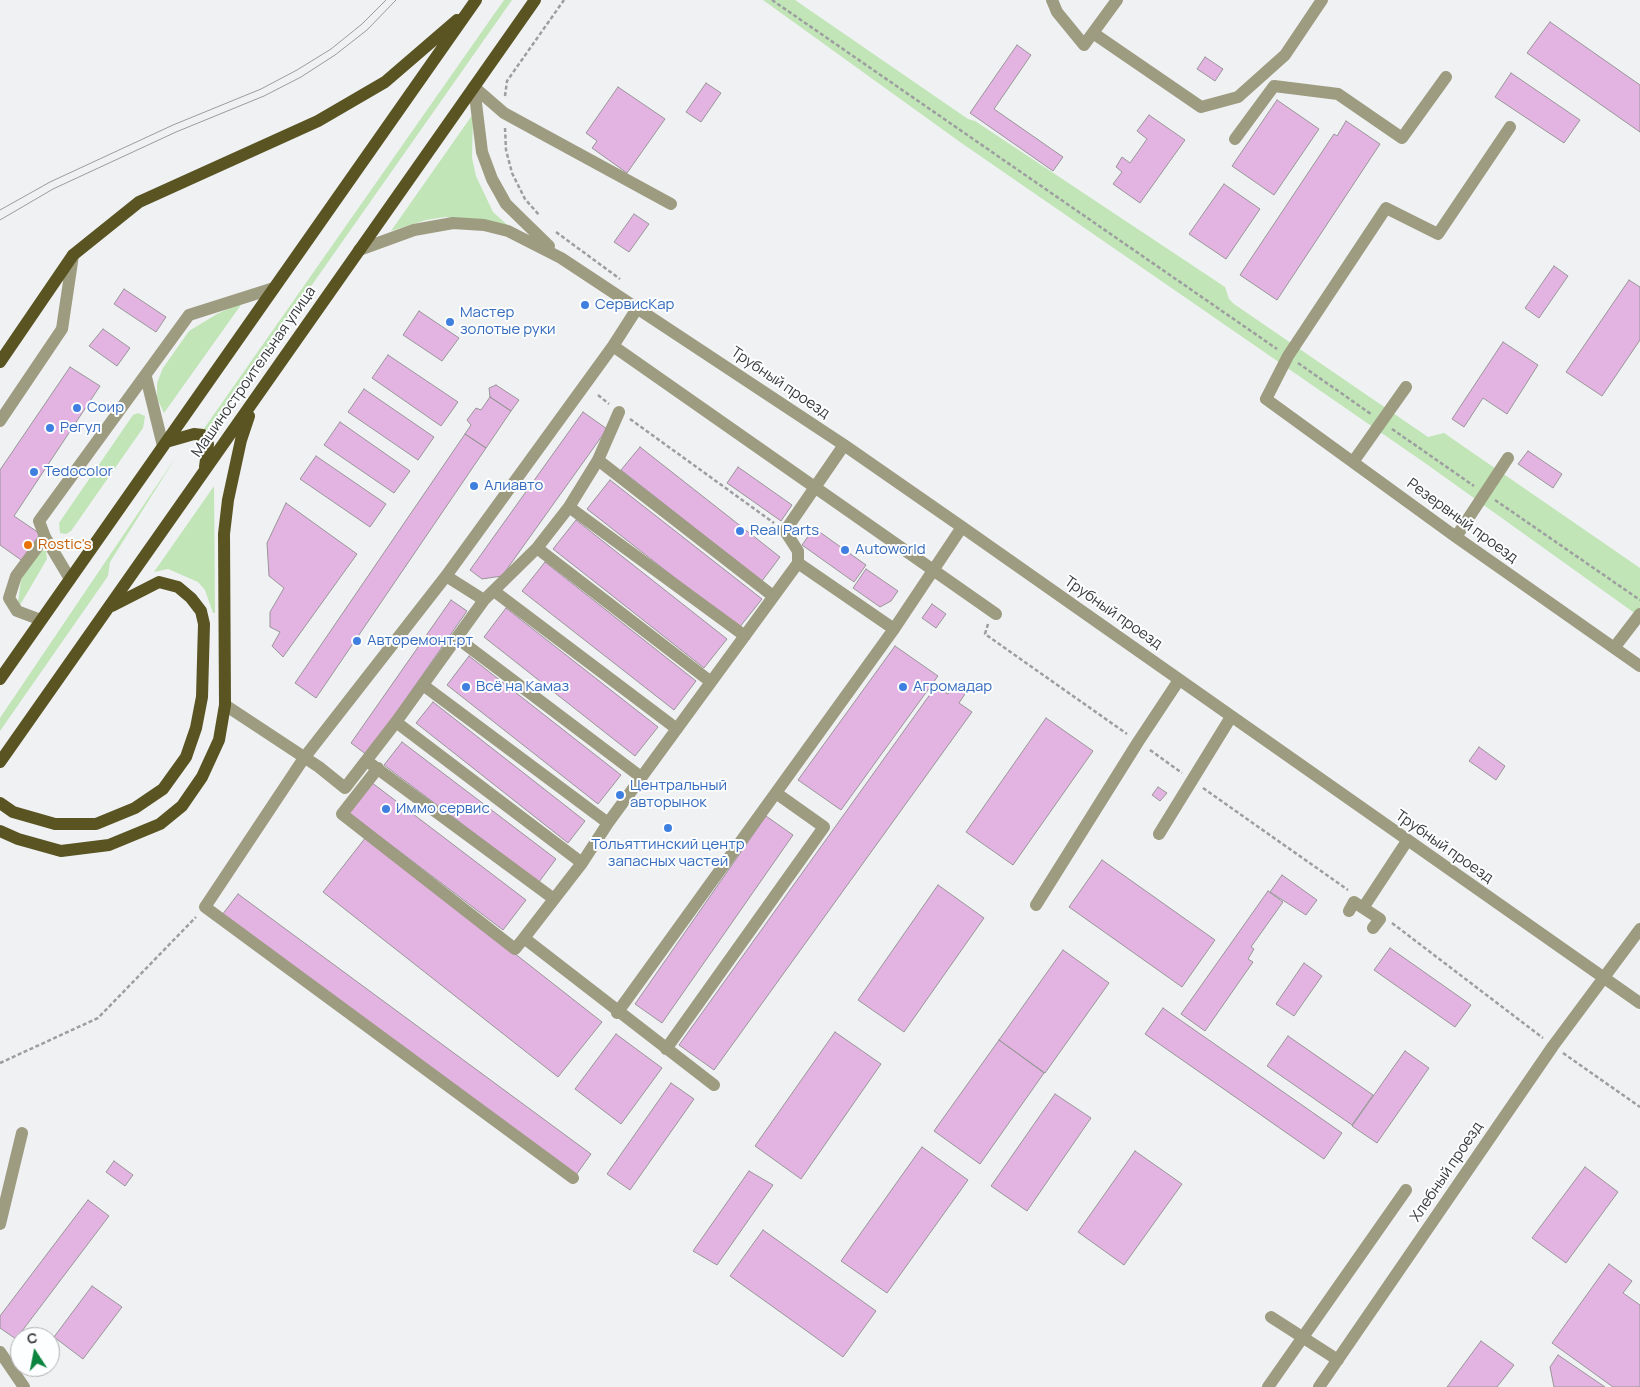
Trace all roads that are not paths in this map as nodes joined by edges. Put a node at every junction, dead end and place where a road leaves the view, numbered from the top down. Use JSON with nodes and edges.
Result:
{"nodes":[{"id":1,"x":535,"y":0,"type":"edge"},
{"id":2,"x":1052,"y":0,"type":"edge"},
{"id":3,"x":1117,"y":0,"type":"edge"},
{"id":4,"x":1322,"y":0,"type":"edge"},
{"id":5,"x":473,"y":4,"type":"edge"},
{"id":6,"x":1093,"y":33,"type":"junction"},
{"id":7,"x":1446,"y":76,"type":"dead end"},
{"id":8,"x":474,"y":87,"type":"junction"},
{"id":9,"x":1510,"y":127,"type":"dead end"},
{"id":10,"x":1235,"y":139,"type":"dead end"},
{"id":11,"x":671,"y":204,"type":"dead end"},
{"id":12,"x":359,"y":250,"type":"junction"},
{"id":13,"x":73,"y":255,"type":"junction"},
{"id":14,"x":562,"y":258,"type":"junction"},
{"id":15,"x":274,"y":288,"type":"junction"},
{"id":16,"x":638,"y":307,"type":"junction"},
{"id":17,"x":613,"y":346,"type":"junction"},
{"id":18,"x":0,"y":362,"type":"edge"},
{"id":19,"x":146,"y":376,"type":"junction"},
{"id":20,"x":1406,"y":387,"type":"dead end"},
{"id":21,"x":254,"y":401,"type":"junction"},
{"id":22,"x":619,"y":412,"type":"road end"},
{"id":23,"x":0,"y":421,"type":"edge"},
{"id":24,"x":165,"y":444,"type":"junction"},
{"id":25,"x":844,"y":445,"type":"junction"},
{"id":26,"x":1508,"y":458,"type":"dead end"},
{"id":27,"x":598,"y":460,"type":"junction"},
{"id":28,"x":1353,"y":462,"type":"junction"},
{"id":29,"x":205,"y":470,"type":"junction"},
{"id":30,"x":815,"y":488,"type":"junction"},
{"id":31,"x":569,"y":507,"type":"junction"},
{"id":32,"x":962,"y":527,"type":"junction"},
{"id":33,"x":45,"y":537,"type":"junction"},
{"id":34,"x":1456,"y":537,"type":"junction"},
{"id":35,"x":537,"y":548,"type":"junction"},
{"id":36,"x":798,"y":563,"type":"junction"},
{"id":37,"x":933,"y":570,"type":"junction"},
{"id":38,"x":446,"y":576,"type":"junction"},
{"id":39,"x":70,"y":579,"type":"junction"},
{"id":40,"x":489,"y":595,"type":"junction"},
{"id":41,"x":773,"y":596,"type":"junction"},
{"id":42,"x":108,"y":609,"type":"junction"},
{"id":43,"x":993,"y":612,"type":"road end"},
{"id":44,"x":1640,"y":614,"type":"edge"},
{"id":45,"x":41,"y":620,"type":"junction"},
{"id":46,"x":894,"y":629,"type":"junction"},
{"id":47,"x":745,"y":636,"type":"junction"},
{"id":48,"x":457,"y":638,"type":"junction"},
{"id":49,"x":1614,"y":648,"type":"junction"},
{"id":50,"x":1640,"y":666,"type":"edge"},
{"id":51,"x":0,"y":679,"type":"edge"},
{"id":52,"x":1180,"y":680,"type":"junction"},
{"id":53,"x":711,"y":682,"type":"junction"},
{"id":54,"x":423,"y":686,"type":"junction"},
{"id":55,"x":225,"y":705,"type":"junction"},
{"id":56,"x":1231,"y":717,"type":"junction"},
{"id":57,"x":396,"y":722,"type":"junction"},
{"id":58,"x":677,"y":729,"type":"junction"},
{"id":59,"x":304,"y":758,"type":"junction"},
{"id":60,"x":366,"y":760,"type":"junction"},
{"id":61,"x":0,"y":762,"type":"edge"},
{"id":62,"x":378,"y":768,"type":"junction"},
{"id":63,"x":642,"y":777,"type":"junction"},
{"id":64,"x":776,"y":793,"type":"junction"},
{"id":65,"x":0,"y":803,"type":"edge"},
{"id":66,"x":608,"y":823,"type":"junction"},
{"id":67,"x":0,"y":831,"type":"edge"},
{"id":68,"x":1159,"y":834,"type":"dead end"},
{"id":69,"x":1407,"y":841,"type":"junction"},
{"id":70,"x":582,"y":863,"type":"junction"},
{"id":71,"x":554,"y":899,"type":"junction"},
{"id":72,"x":1036,"y":905,"type":"dead end"},
{"id":73,"x":1365,"y":906,"type":"junction"},
{"id":74,"x":1348,"y":911,"type":"dead end"},
{"id":75,"x":1374,"y":928,"type":"dead end"},
{"id":76,"x":1640,"y":929,"type":"edge"},
{"id":77,"x":524,"y":938,"type":"junction"},
{"id":78,"x":1605,"y":979,"type":"junction"},
{"id":79,"x":1640,"y":1003,"type":"edge"},
{"id":80,"x":618,"y":1013,"type":"junction"},
{"id":81,"x":666,"y":1048,"type":"junction"},
{"id":82,"x":714,"y":1085,"type":"dead end"},
{"id":83,"x":22,"y":1134,"type":"dead end"},
{"id":84,"x":573,"y":1178,"type":"dead end"},
{"id":85,"x":1406,"y":1190,"type":"dead end"},
{"id":86,"x":0,"y":1224,"type":"edge"},
{"id":87,"x":1271,"y":1317,"type":"dead end"},
{"id":88,"x":1302,"y":1337,"type":"junction"},
{"id":89,"x":0,"y":1352,"type":"edge"},
{"id":90,"x":1338,"y":1360,"type":"junction"},
{"id":91,"x":24,"y":1387,"type":"edge"},
{"id":92,"x":1268,"y":1387,"type":"edge"},
{"id":93,"x":1319,"y":1387,"type":"edge"}],
"edges":[{"from":1,"to":8,"type":"main road","name":"Машиностроительная улица"},
{"from":2,"to":6,"type":"street"},
{"from":3,"to":6,"type":"street"},
{"from":4,"to":6,"type":"street"},
{"from":5,"to":13,"type":"main road"},
{"from":5,"to":15,"type":"main road"},
{"from":7,"to":10,"type":"street"},
{"from":8,"to":11,"type":"street"},
{"from":8,"to":12,"type":"main road","name":"Машиностроительная улица"},
{"from":8,"to":14,"type":"street"},
{"from":9,"to":28,"type":"street","name":"Резервный проезд"},
{"from":12,"to":14,"type":"street"},
{"from":12,"to":21,"type":"main road","name":"Машиностроительная улица"},
{"from":13,"to":18,"type":"main road"},
{"from":13,"to":23,"type":"street"},
{"from":14,"to":16,"type":"street","name":"Трубный проезд"},
{"from":15,"to":19,"type":"street"},
{"from":15,"to":24,"type":"main road"},
{"from":16,"to":17,"type":"street"},
{"from":16,"to":25,"type":"street","name":"Трубный проезд"},
{"from":17,"to":30,"type":"street"},
{"from":17,"to":38,"type":"street"},
{"from":19,"to":24,"type":"street"},
{"from":19,"to":33,"type":"street"},
{"from":20,"to":28,"type":"street"},
{"from":21,"to":29,"type":"main road","name":"Машиностроительная улица"},
{"from":21,"to":55,"type":"main road"},
{"from":22,"to":27,"type":"street"},
{"from":24,"to":29,"type":"main road"},
{"from":24,"to":39,"type":"main road"},
{"from":25,"to":30,"type":"street"},
{"from":25,"to":32,"type":"street","name":"Трубный проезд"},
{"from":26,"to":34,"type":"street"},
{"from":27,"to":31,"type":"street"},
{"from":27,"to":41,"type":"street"},
{"from":28,"to":34,"type":"street","name":"Резервный проезд"},
{"from":29,"to":42,"type":"main road","name":"Машиностроительная улица"},
{"from":30,"to":36,"type":"street"},
{"from":30,"to":37,"type":"street"},
{"from":31,"to":35,"type":"street"},
{"from":31,"to":47,"type":"street"},
{"from":32,"to":37,"type":"street"},
{"from":32,"to":52,"type":"street","name":"Трубный проезд"},
{"from":33,"to":39,"type":"street"},
{"from":33,"to":45,"type":"street"},
{"from":34,"to":49,"type":"street","name":"Резервный проезд"},
{"from":35,"to":40,"type":"street"},
{"from":35,"to":53,"type":"street"},
{"from":36,"to":41,"type":"street"},
{"from":36,"to":46,"type":"street"},
{"from":37,"to":43,"type":"street"},
{"from":37,"to":46,"type":"street"},
{"from":38,"to":40,"type":"street"},
{"from":38,"to":59,"type":"street"},
{"from":39,"to":45,"type":"main road"},
{"from":40,"to":48,"type":"street"},
{"from":40,"to":58,"type":"street"},
{"from":41,"to":47,"type":"street"},
{"from":42,"to":61,"type":"main road","name":"Машиностроительная улица"},
{"from":42,"to":65,"type":"main road"},
{"from":44,"to":49,"type":"street"},
{"from":45,"to":51,"type":"main road"},
{"from":46,"to":64,"type":"street"},
{"from":47,"to":53,"type":"street"},
{"from":48,"to":54,"type":"street"},
{"from":48,"to":63,"type":"street"},
{"from":49,"to":50,"type":"street","name":"Резервный проезд"},
{"from":52,"to":56,"type":"street","name":"Трубный проезд"},
{"from":52,"to":72,"type":"street"},
{"from":53,"to":58,"type":"street"},
{"from":54,"to":57,"type":"street"},
{"from":54,"to":66,"type":"street"},
{"from":55,"to":59,"type":"street"},
{"from":55,"to":67,"type":"main road"},
{"from":56,"to":68,"type":"street"},
{"from":56,"to":69,"type":"street","name":"Трубный проезд"},
{"from":57,"to":60,"type":"street"},
{"from":57,"to":70,"type":"street"},
{"from":58,"to":63,"type":"street"},
{"from":59,"to":60,"type":"street"},
{"from":59,"to":84,"type":"street"},
{"from":60,"to":62,"type":"street"},
{"from":62,"to":71,"type":"street"},
{"from":62,"to":77,"type":"street"},
{"from":63,"to":66,"type":"street"},
{"from":64,"to":80,"type":"street"},
{"from":64,"to":81,"type":"street"},
{"from":66,"to":70,"type":"street"},
{"from":69,"to":73,"type":"street"},
{"from":69,"to":78,"type":"street","name":"Трубный проезд"},
{"from":70,"to":71,"type":"street"},
{"from":71,"to":77,"type":"street"},
{"from":73,"to":74,"type":"street"},
{"from":73,"to":75,"type":"street"},
{"from":76,"to":78,"type":"street","name":"Хлебный проезд"},
{"from":77,"to":80,"type":"street"},
{"from":78,"to":79,"type":"street","name":"Трубный проезд"},
{"from":78,"to":90,"type":"street","name":"Хлебный проезд"},
{"from":80,"to":81,"type":"street"},
{"from":81,"to":82,"type":"street"},
{"from":83,"to":86,"type":"street"},
{"from":85,"to":88,"type":"street"},
{"from":87,"to":88,"type":"street"},
{"from":88,"to":90,"type":"street"},
{"from":88,"to":92,"type":"street"},
{"from":89,"to":91,"type":"street"},
{"from":90,"to":93,"type":"street","name":"Хлебный проезд"}]}
